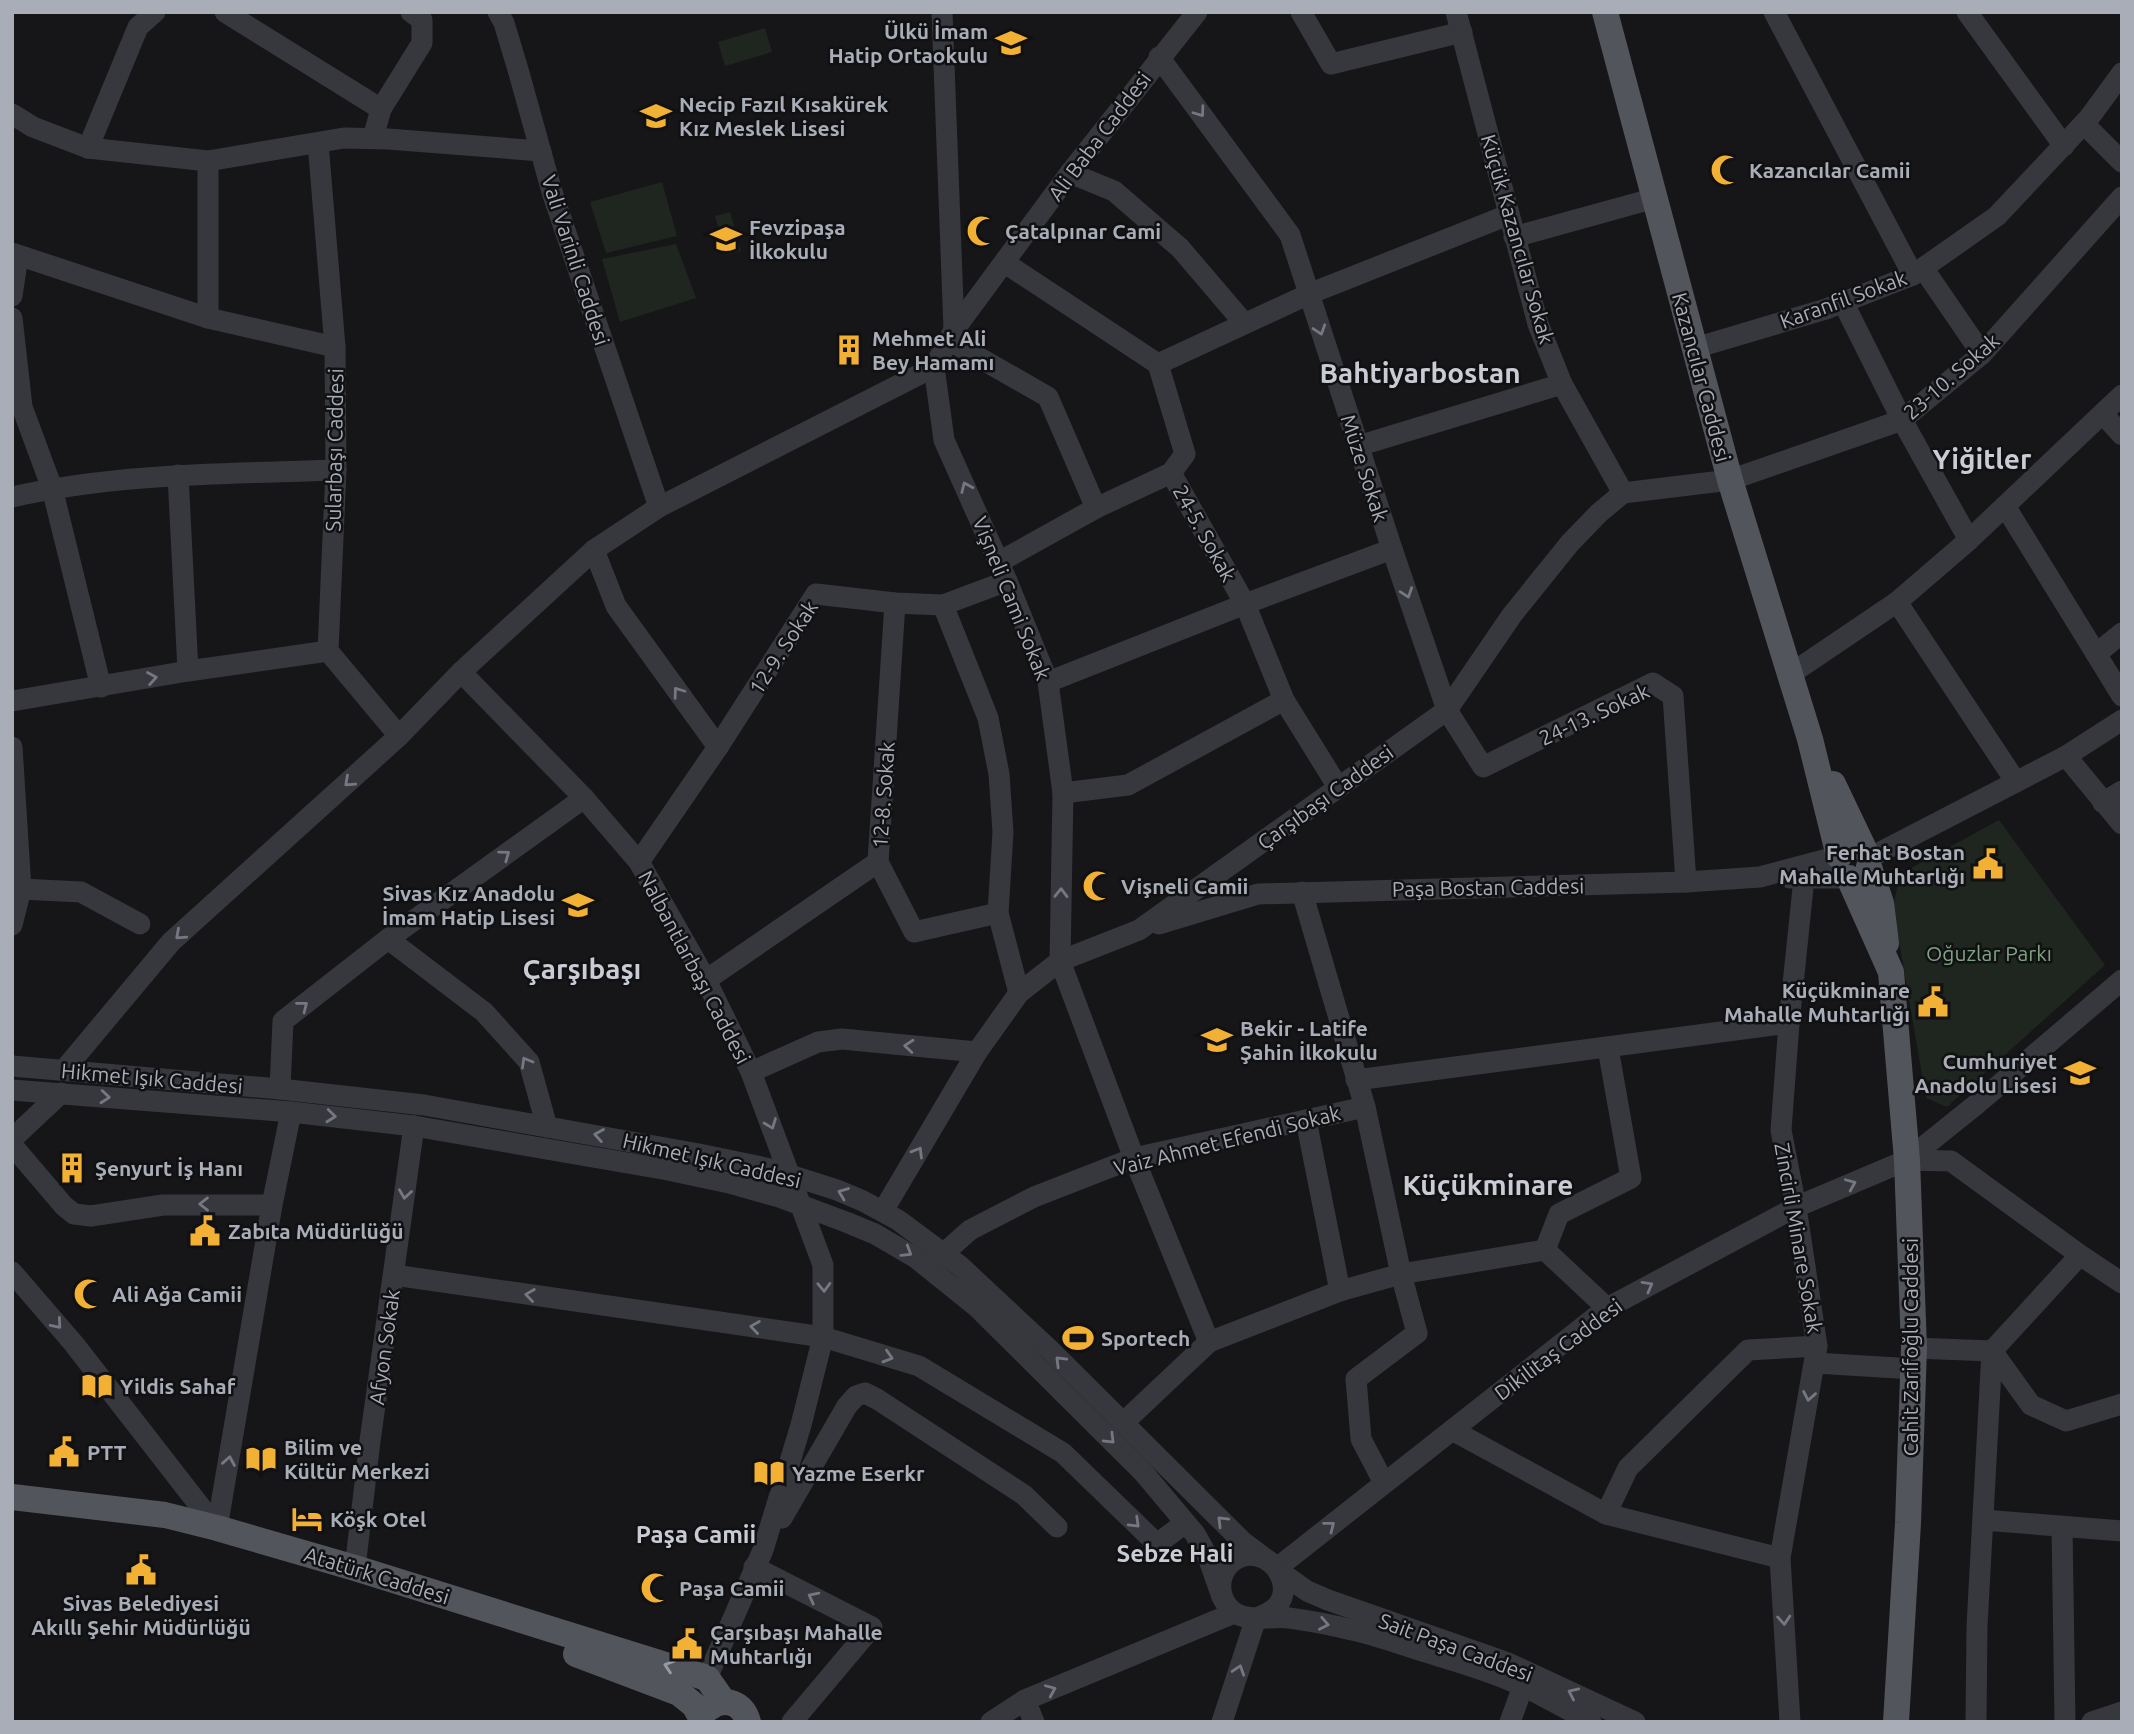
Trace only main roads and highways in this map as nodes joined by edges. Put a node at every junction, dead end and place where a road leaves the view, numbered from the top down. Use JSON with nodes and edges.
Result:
{"nodes":[{"id":1,"x":1605,"y":12,"type":"edge"},
{"id":2,"x":1858,"y":861,"type":"joint"},
{"id":3,"x":12,"y":1497,"type":"edge"},
{"id":4,"x":12,"y":1515,"type":"edge"},
{"id":5,"x":723,"y":1701,"type":"junction"},
{"id":6,"x":702,"y":1720,"type":"edge"},
{"id":7,"x":749,"y":1721,"type":"edge"},
{"id":8,"x":1896,"y":1722,"type":"edge"}],
"edges":[{"from":1,"to":2,"type":"main road","name":"Kazancılar Caddesi"},
{"from":2,"to":8,"type":"main road","name":"Cahit Zarifoğlu Caddesi"},
{"from":5,"to":3,"type":"main road","name":"Atatürk Caddesi","one_way":true},
{"from":4,"to":6,"type":"main road","name":"Atatürk Caddesi"},
{"from":5,"to":6,"type":"main road"},
{"from":5,"to":7,"type":"main road"}]}
